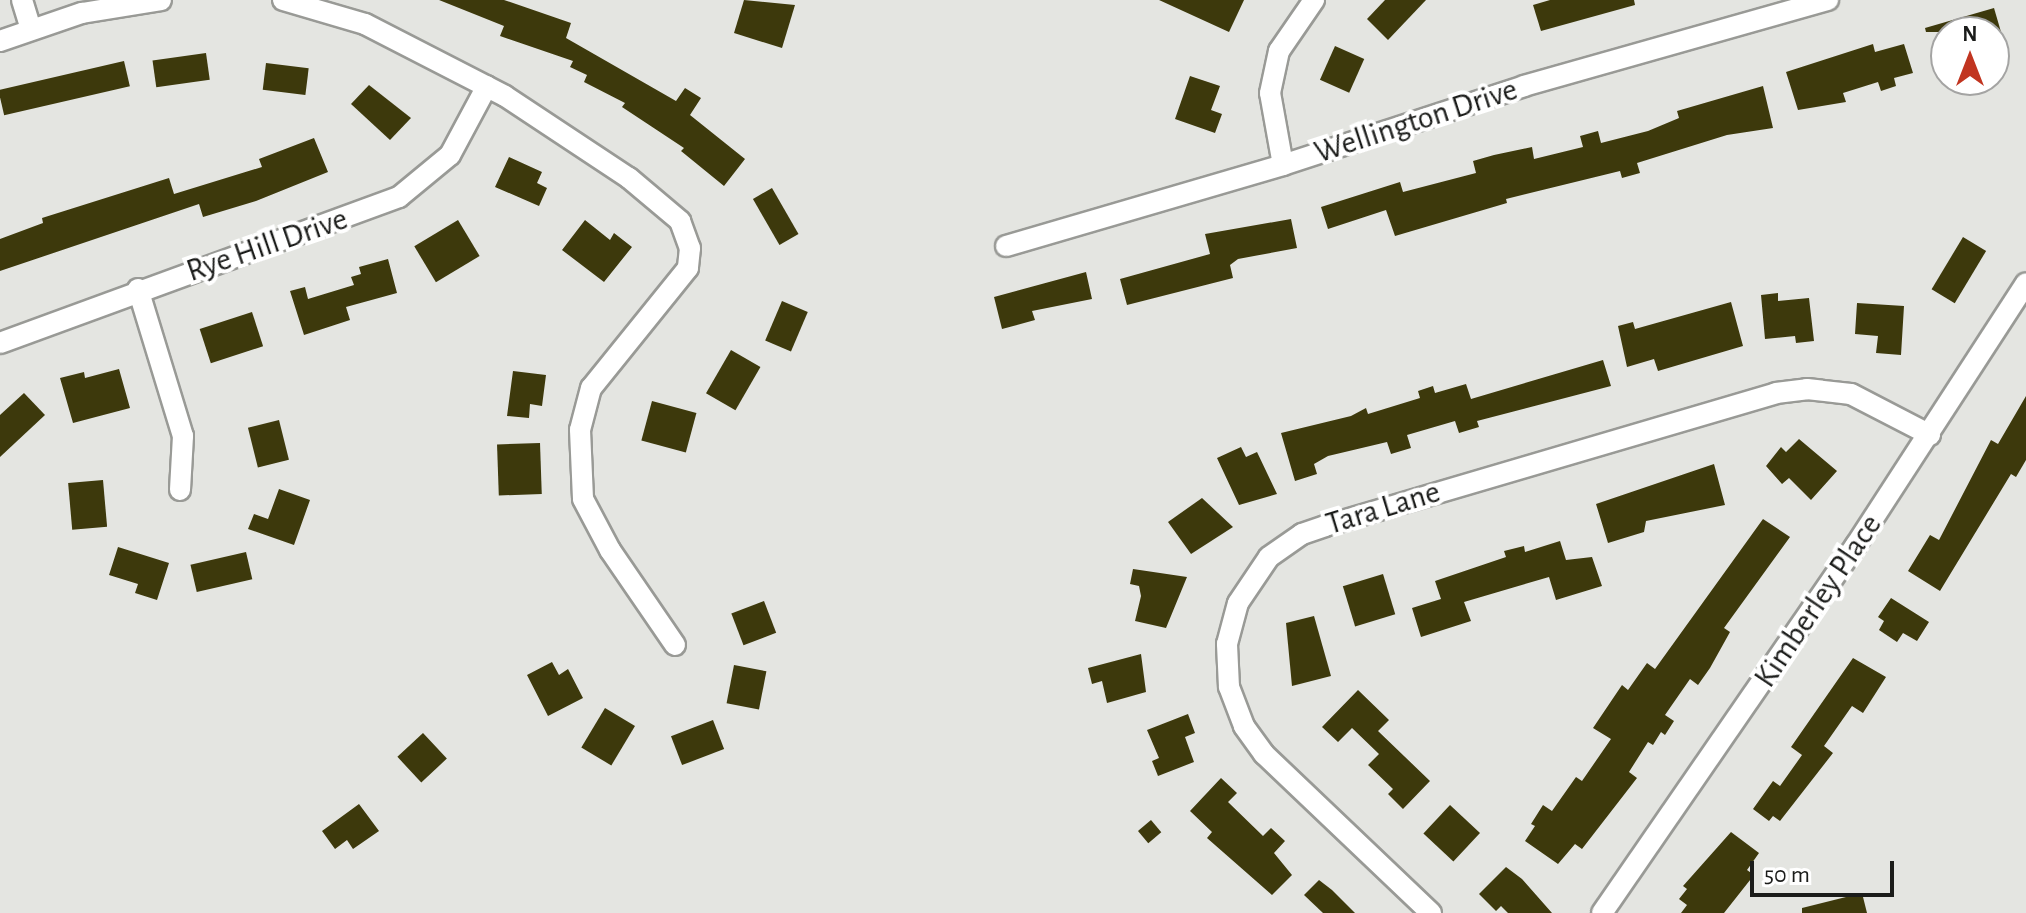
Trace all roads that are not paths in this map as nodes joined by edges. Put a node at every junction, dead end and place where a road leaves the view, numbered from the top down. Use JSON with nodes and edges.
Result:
{"nodes":[{"id":1,"x":22,"y":0,"type":"edge"},
{"id":2,"x":161,"y":0,"type":"edge"},
{"id":3,"x":283,"y":0,"type":"edge"},
{"id":4,"x":1314,"y":0,"type":"edge"},
{"id":5,"x":1828,"y":0,"type":"edge"},
{"id":6,"x":31,"y":30,"type":"junction"},
{"id":7,"x":0,"y":41,"type":"edge"},
{"id":8,"x":487,"y":86,"type":"junction"},
{"id":9,"x":1283,"y":165,"type":"junction"},
{"id":10,"x":1006,"y":246,"type":"dead end"},
{"id":11,"x":2026,"y":283,"type":"edge"},
{"id":12,"x":138,"y":289,"type":"junction"},
{"id":13,"x":0,"y":343,"type":"edge"},
{"id":14,"x":1930,"y":435,"type":"junction"},
{"id":15,"x":180,"y":490,"type":"dead end"},
{"id":16,"x":675,"y":645,"type":"dead end"},
{"id":17,"x":1431,"y":913,"type":"edge"},
{"id":18,"x":1602,"y":913,"type":"edge"}],
"edges":[{"from":1,"to":6,"type":"street"},
{"from":2,"to":6,"type":"street"},
{"from":3,"to":8,"type":"street"},
{"from":4,"to":9,"type":"street"},
{"from":5,"to":9,"type":"street","name":"Wellington Drive"},
{"from":6,"to":7,"type":"street"},
{"from":8,"to":12,"type":"street","name":"Rye Hill Drive"},
{"from":8,"to":16,"type":"street"},
{"from":9,"to":10,"type":"street","name":"Wellington Drive"},
{"from":11,"to":14,"type":"street","name":"Kimberley Place"},
{"from":12,"to":13,"type":"street","name":"Rye Hill Drive"},
{"from":12,"to":15,"type":"street"},
{"from":14,"to":17,"type":"street","name":"Tara Lane"},
{"from":14,"to":18,"type":"street","name":"Kimberley Place"}]}
